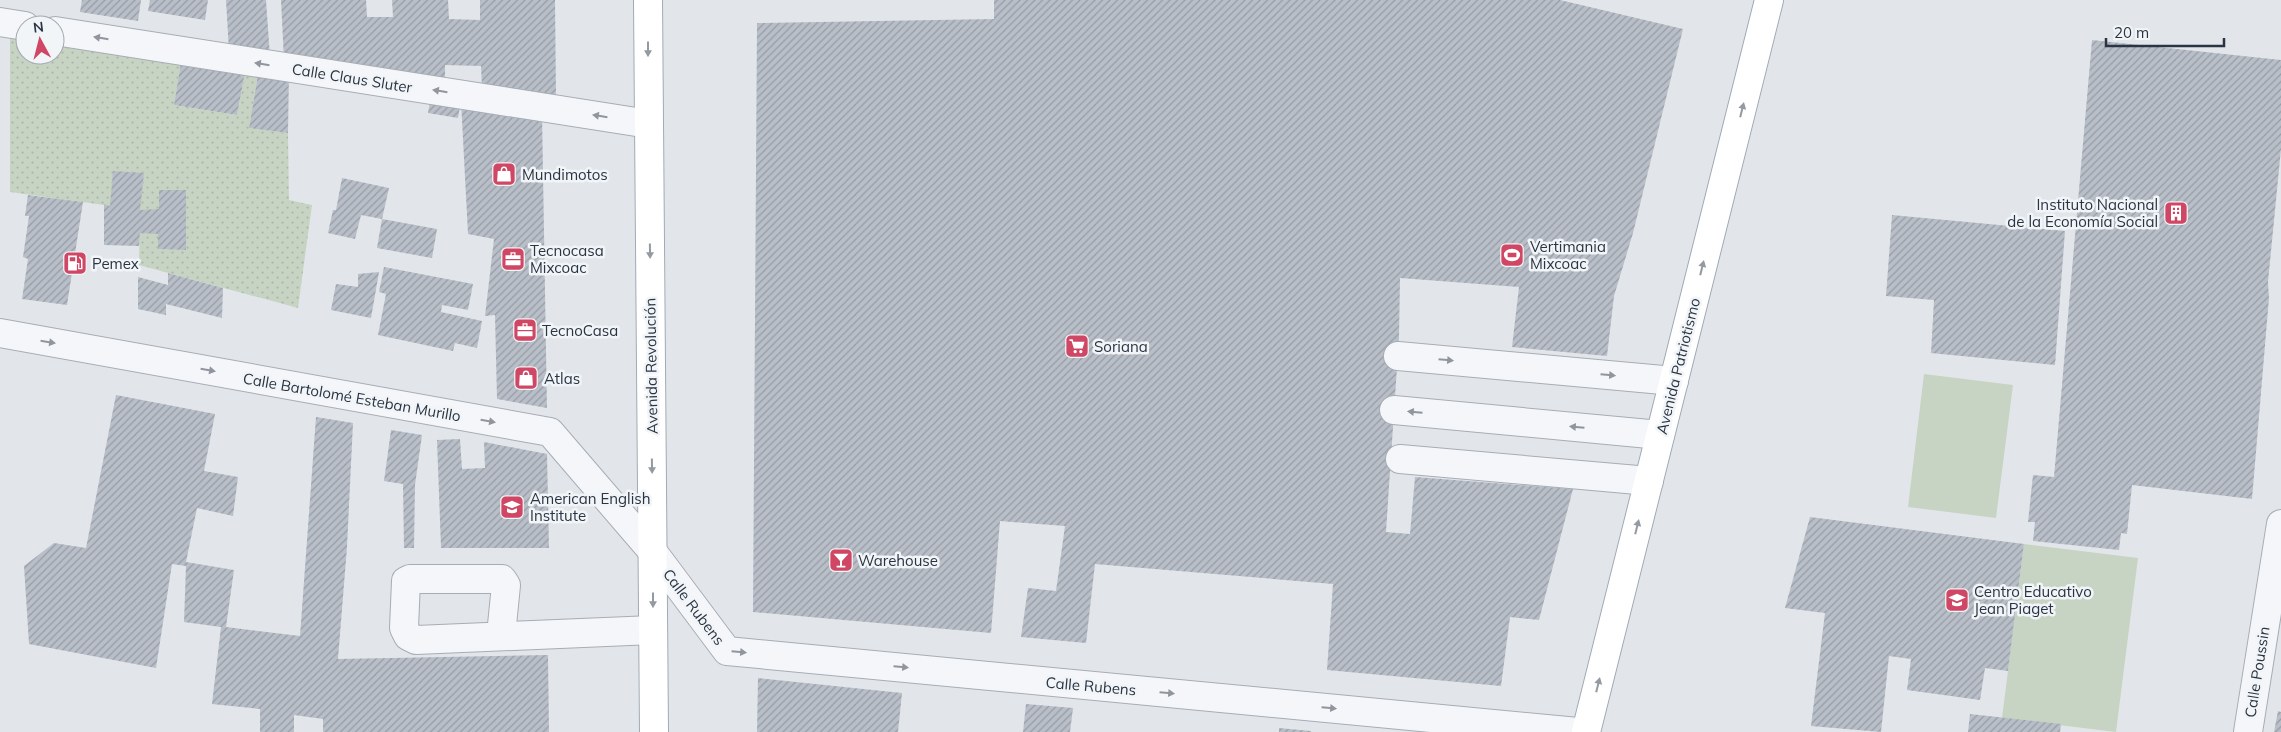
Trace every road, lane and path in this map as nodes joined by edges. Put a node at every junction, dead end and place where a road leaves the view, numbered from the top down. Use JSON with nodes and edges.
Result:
{"nodes":[{"id":1,"x":648,"y":0,"type":"edge"},
{"id":2,"x":1769,"y":0,"type":"edge"},
{"id":3,"x":0,"y":22,"type":"edge"},
{"id":4,"x":15,"y":24,"type":"edge"},
{"id":5,"x":65,"y":33,"type":"edge"},
{"id":6,"x":649,"y":124,"type":"junction"},
{"id":7,"x":0,"y":333,"type":"edge"},
{"id":8,"x":1398,"y":356,"type":"dead end"},
{"id":9,"x":1674,"y":381,"type":"junction"},
{"id":10,"x":1394,"y":410,"type":"dead end"},
{"id":11,"x":1660,"y":435,"type":"junction"},
{"id":12,"x":1400,"y":459,"type":"dead end"},
{"id":13,"x":1649,"y":481,"type":"junction"},
{"id":14,"x":2281,"y":524,"type":"edge"},
{"id":15,"x":653,"y":552,"type":"junction"},
{"id":16,"x":653,"y":630,"type":"junction"},
{"id":17,"x":501,"y":635,"type":"dead end"},
{"id":18,"x":654,"y":732,"type":"edge"},
{"id":19,"x":1578,"y":732,"type":"edge"},
{"id":20,"x":1586,"y":732,"type":"edge"},
{"id":21,"x":2248,"y":732,"type":"edge"}],
"edges":[{"from":1,"to":6,"type":"main road","name":"Avenida Revolución","one_way":true},
{"from":9,"to":2,"type":"main road","name":"Avenida Patriotismo","one_way":true},
{"from":3,"to":4,"type":"street"},
{"from":6,"to":5,"type":"street","name":"Calle Claus Sluter","one_way":true},
{"from":6,"to":15,"type":"main road","name":"Avenida Revolución","one_way":true},
{"from":7,"to":15,"type":"street","name":"Calle Bartolomé Esteban Murillo","one_way":true},
{"from":8,"to":9,"type":"street","one_way":true},
{"from":9,"to":11,"type":"main road","name":"Avenida Patriotismo"},
{"from":11,"to":10,"type":"street","one_way":true},
{"from":11,"to":13,"type":"main road","name":"Avenida Patriotismo"},
{"from":12,"to":13,"type":"street"},
{"from":20,"to":13,"type":"main road","name":"Avenida Patriotismo","one_way":true},
{"from":14,"to":21,"type":"street","name":"Calle Poussin"},
{"from":15,"to":16,"type":"main road","name":"Avenida Revolución","one_way":true},
{"from":15,"to":19,"type":"street","name":"Calle Rubens","one_way":true},
{"from":16,"to":17,"type":"street"},
{"from":16,"to":18,"type":"main road","name":"Avenida Revolución"}]}
